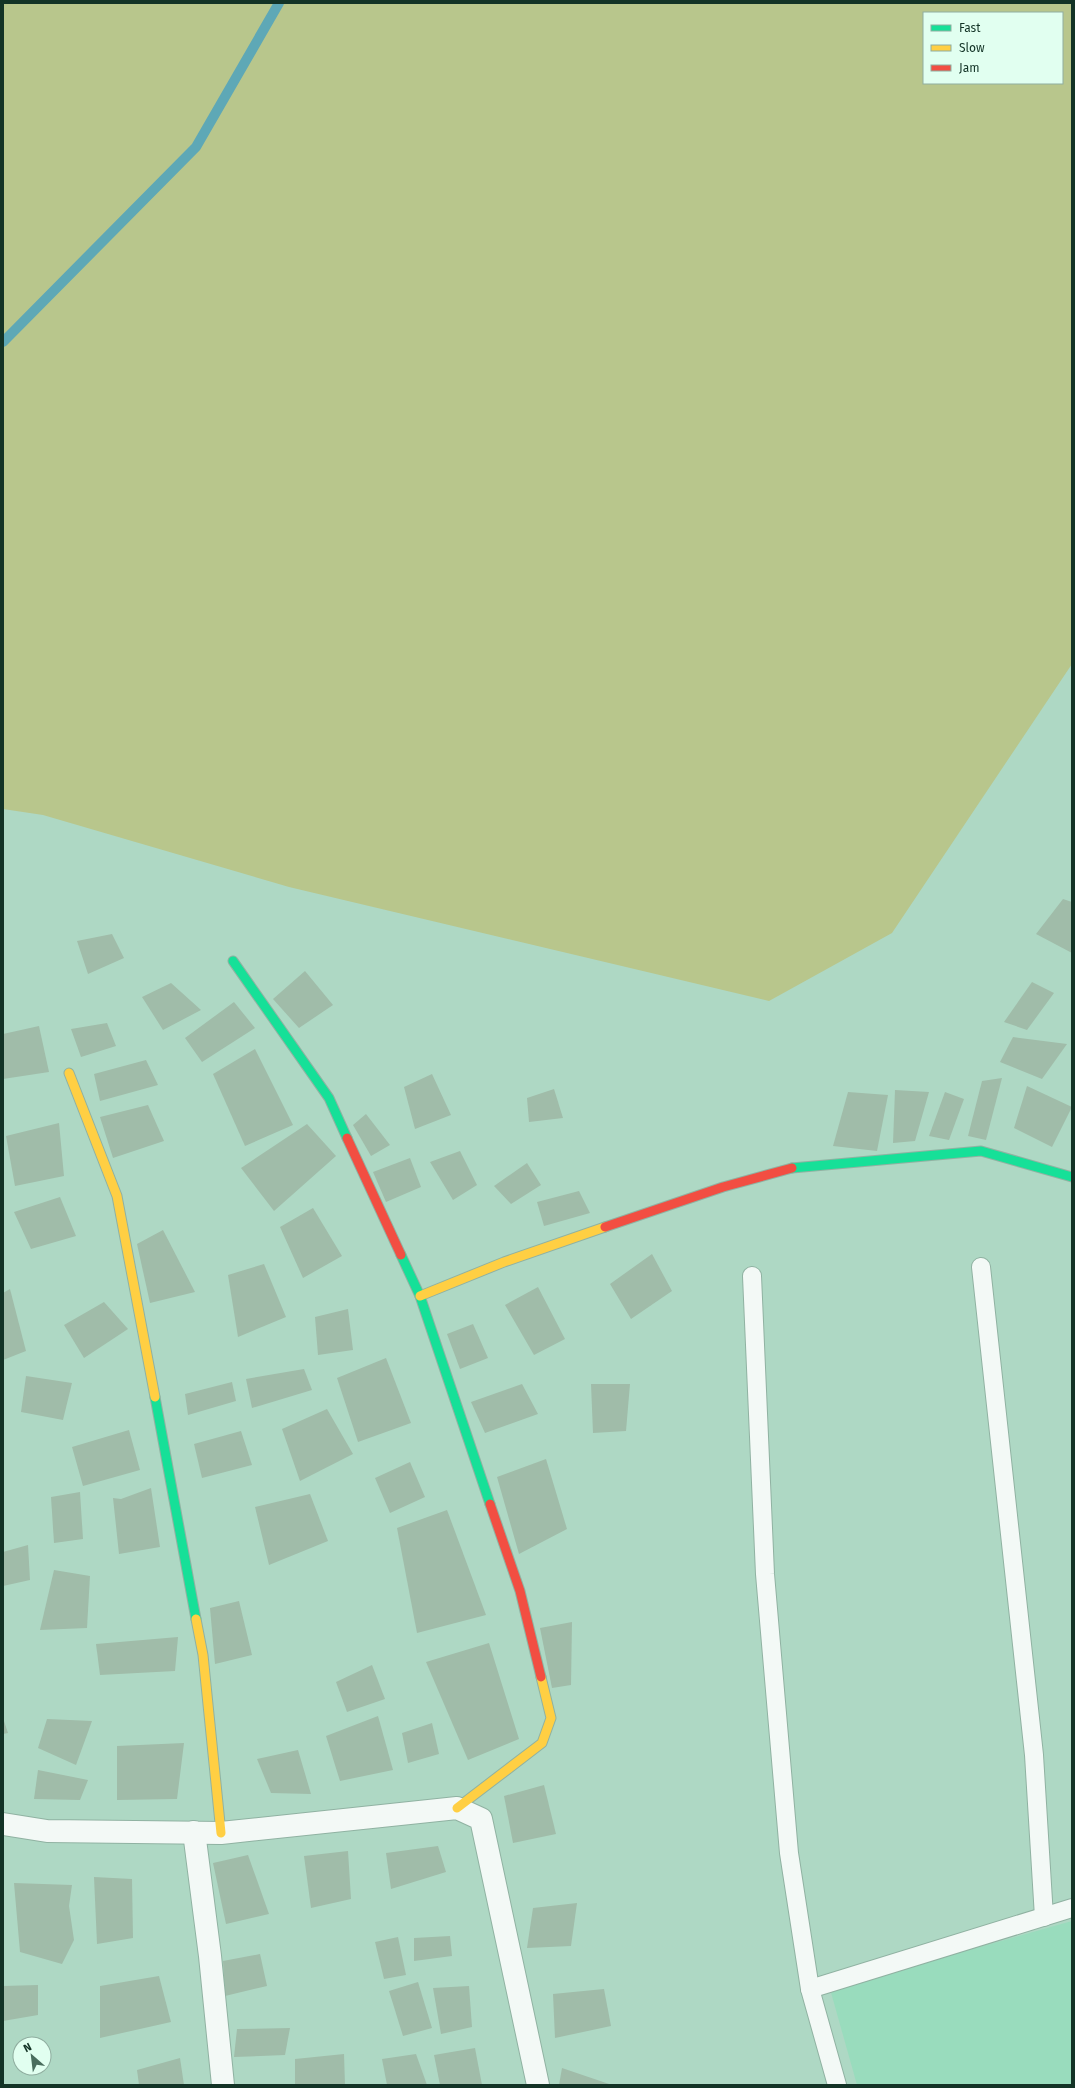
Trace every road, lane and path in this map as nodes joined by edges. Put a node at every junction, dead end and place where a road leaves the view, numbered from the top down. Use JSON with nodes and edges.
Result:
{"nodes":[{"id":1,"x":232,"y":961,"type":"dead end"},
{"id":2,"x":69,"y":1073,"type":"dead end"},
{"id":3,"x":1072,"y":1177,"type":"edge"},
{"id":4,"x":981,"y":1267,"type":"dead end"},
{"id":5,"x":752,"y":1276,"type":"dead end"},
{"id":6,"x":420,"y":1296,"type":"junction"},
{"id":7,"x":457,"y":1808,"type":"junction"},
{"id":8,"x":3,"y":1824,"type":"edge"},
{"id":9,"x":194,"y":1832,"type":"junction"},
{"id":10,"x":220,"y":1833,"type":"junction"},
{"id":11,"x":1072,"y":1908,"type":"edge"},
{"id":12,"x":1044,"y":1917,"type":"junction"},
{"id":13,"x":810,"y":1989,"type":"junction"},
{"id":14,"x":224,"y":2085,"type":"edge"},
{"id":15,"x":538,"y":2085,"type":"edge"},
{"id":16,"x":837,"y":2085,"type":"edge"}],
"edges":[{"from":1,"to":6,"type":"street"},
{"from":2,"to":10,"type":"street"},
{"from":3,"to":6,"type":"street"},
{"from":4,"to":12,"type":"lane"},
{"from":5,"to":13,"type":"lane"},
{"from":6,"to":7,"type":"street"},
{"from":7,"to":10,"type":"street"},
{"from":7,"to":15,"type":"street"},
{"from":8,"to":9,"type":"street"},
{"from":9,"to":10,"type":"street"},
{"from":9,"to":14,"type":"street"},
{"from":11,"to":12,"type":"lane"},
{"from":12,"to":13,"type":"lane"},
{"from":13,"to":16,"type":"lane"}]}
